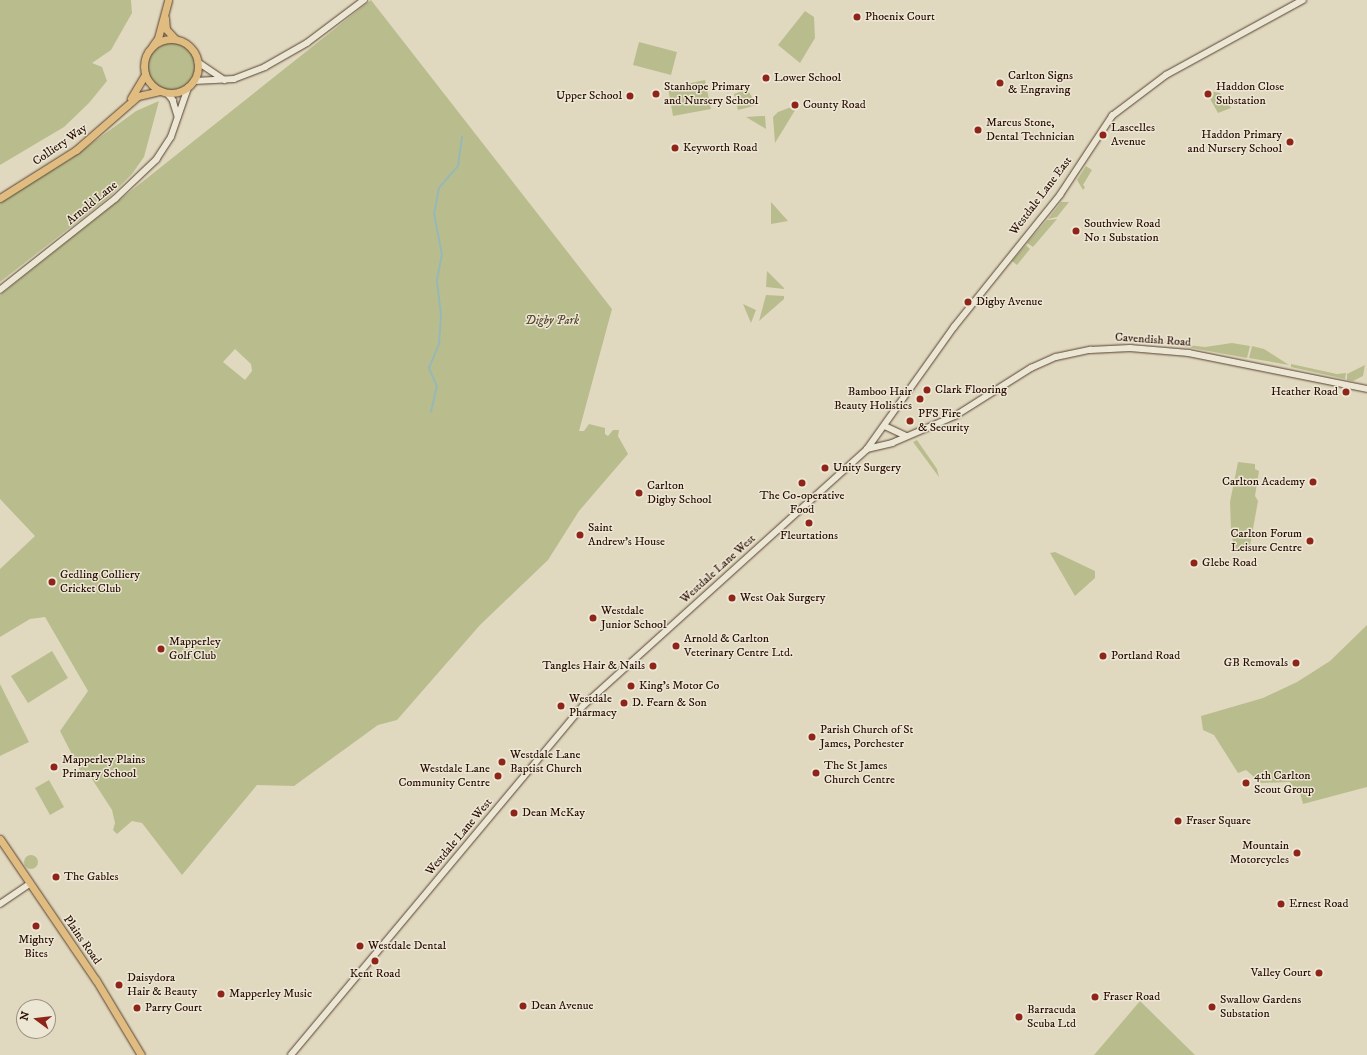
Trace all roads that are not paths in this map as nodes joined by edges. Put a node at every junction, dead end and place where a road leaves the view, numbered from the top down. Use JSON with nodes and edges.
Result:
{"nodes":[{"id":1,"x":168,"y":0,"type":"edge"},
{"id":2,"x":364,"y":0,"type":"edge"},
{"id":3,"x":1303,"y":0,"type":"edge"},
{"id":4,"x":165,"y":9,"type":"junction"},
{"id":5,"x":176,"y":39,"type":"junction"},
{"id":6,"x":152,"y":48,"type":"junction"},
{"id":7,"x":198,"y":62,"type":"junction"},
{"id":8,"x":145,"y":75,"type":"junction"},
{"id":9,"x":225,"y":80,"type":"junction"},
{"id":10,"x":194,"y":81,"type":"junction"},
{"id":11,"x":188,"y":88,"type":"junction"},
{"id":12,"x":160,"y":91,"type":"junction"},
{"id":13,"x":168,"y":94,"type":"junction"},
{"id":14,"x":127,"y":104,"type":"junction"},
{"id":15,"x":178,"y":116,"type":"junction"},
{"id":16,"x":0,"y":198,"type":"edge"},
{"id":17,"x":0,"y":290,"type":"edge"},
{"id":18,"x":1367,"y":389,"type":"edge"},
{"id":19,"x":886,"y":426,"type":"junction"},
{"id":20,"x":907,"y":436,"type":"junction"},
{"id":21,"x":867,"y":449,"type":"junction"},
{"id":22,"x":0,"y":839,"type":"edge"},
{"id":23,"x":30,"y":884,"type":"junction"},
{"id":24,"x":0,"y":904,"type":"edge"},
{"id":25,"x":141,"y":1055,"type":"edge"},
{"id":26,"x":290,"y":1055,"type":"edge"}],
"edges":[{"from":1,"to":4,"type":"main road"},
{"from":2,"to":9,"type":"street"},
{"from":3,"to":19,"type":"street","name":"Westdale Lane East"},
{"from":4,"to":5,"type":"main road"},
{"from":4,"to":6,"type":"main road"},
{"from":5,"to":6,"type":"main road"},
{"from":5,"to":7,"type":"main road"},
{"from":6,"to":8,"type":"main road"},
{"from":7,"to":9,"type":"street"},
{"from":7,"to":10,"type":"main road"},
{"from":8,"to":12,"type":"main road"},
{"from":8,"to":14,"type":"main road","name":"Colliery Way"},
{"from":9,"to":10,"type":"street"},
{"from":10,"to":11,"type":"main road"},
{"from":11,"to":13,"type":"main road"},
{"from":11,"to":15,"type":"street","name":"Arnold Lane"},
{"from":12,"to":13,"type":"main road"},
{"from":12,"to":14,"type":"main road","name":"Colliery Way"},
{"from":13,"to":15,"type":"street"},
{"from":14,"to":16,"type":"main road","name":"Colliery Way"},
{"from":15,"to":17,"type":"street","name":"Arnold Lane"},
{"from":18,"to":20,"type":"street","name":"Cavendish Road"},
{"from":19,"to":20,"type":"street"},
{"from":19,"to":21,"type":"street","name":"Westdale Lane East"},
{"from":20,"to":21,"type":"street","name":"Cavendish Road"},
{"from":21,"to":26,"type":"street","name":"Westdale Lane West"},
{"from":22,"to":23,"type":"main road","name":"Plains Road"},
{"from":23,"to":24,"type":"street"},
{"from":23,"to":25,"type":"main road","name":"Plains Road"}]}
